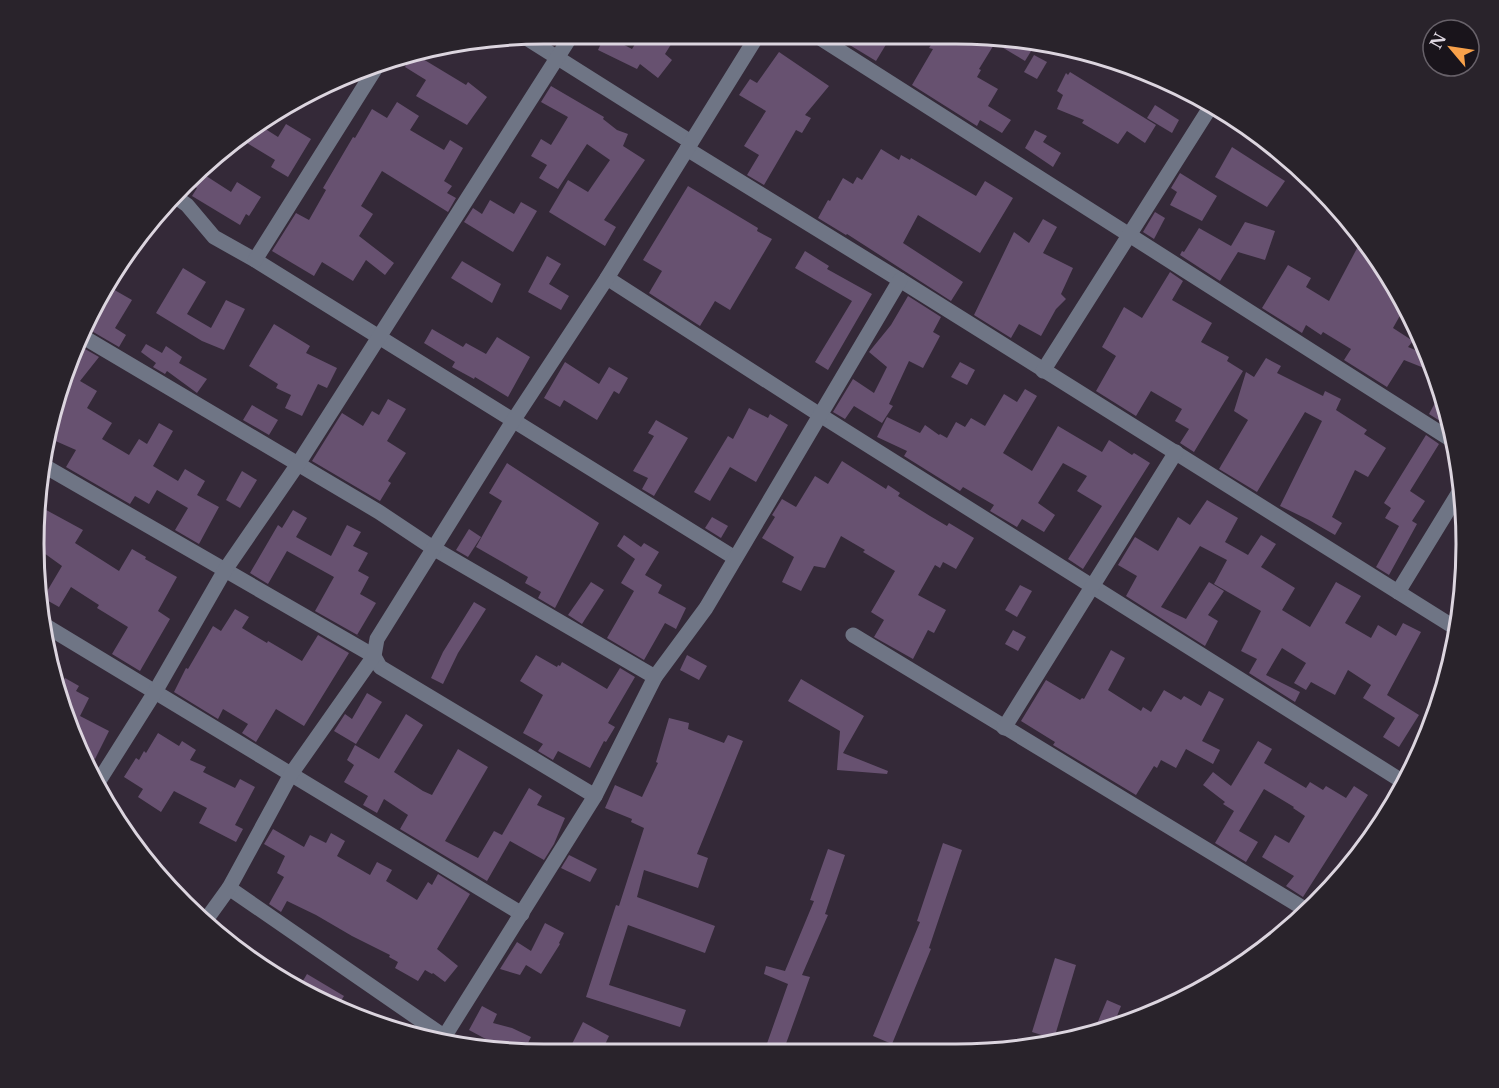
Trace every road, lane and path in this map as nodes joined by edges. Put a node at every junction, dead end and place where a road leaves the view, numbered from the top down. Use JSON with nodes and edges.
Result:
{"nodes":[{"id":1,"x":537,"y":44,"type":"edge"},
{"id":2,"x":566,"y":44,"type":"edge"},
{"id":3,"x":752,"y":44,"type":"edge"},
{"id":4,"x":829,"y":44,"type":"edge"},
{"id":5,"x":558,"y":57,"type":"junction"},
{"id":6,"x":372,"y":74,"type":"edge"},
{"id":7,"x":1206,"y":112,"type":"edge"},
{"id":8,"x":689,"y":146,"type":"junction"},
{"id":9,"x":181,"y":200,"type":"edge"},
{"id":10,"x":1130,"y":235,"type":"junction"},
{"id":11,"x":255,"y":260,"type":"junction"},
{"id":12,"x":607,"y":278,"type":"junction"},
{"id":13,"x":900,"y":280,"type":"junction"},
{"id":14,"x":380,"y":338,"type":"junction"},
{"id":15,"x":88,"y":339,"type":"edge"},
{"id":16,"x":1043,"y":371,"type":"junction"},
{"id":17,"x":820,"y":415,"type":"junction"},
{"id":18,"x":513,"y":421,"type":"junction"},
{"id":19,"x":1443,"y":435,"type":"edge"},
{"id":20,"x":1176,"y":452,"type":"junction"},
{"id":21,"x":298,"y":464,"type":"junction"},
{"id":22,"x":50,"y":468,"type":"edge"},
{"id":23,"x":1453,"y":502,"type":"edge"},
{"id":24,"x":433,"y":548,"type":"junction"},
{"id":25,"x":735,"y":558,"type":"junction"},
{"id":26,"x":225,"y":570,"type":"junction"},
{"id":27,"x":1091,"y":586,"type":"junction"},
{"id":28,"x":1398,"y":592,"type":"junction"},
{"id":29,"x":1449,"y":624,"type":"edge"},
{"id":30,"x":51,"y":629,"type":"edge"},
{"id":31,"x":853,"y":635,"type":"dead end"},
{"id":32,"x":374,"y":656,"type":"junction"},
{"id":33,"x":655,"y":677,"type":"junction"},
{"id":34,"x":155,"y":692,"type":"junction"},
{"id":35,"x":1004,"y":728,"type":"junction"},
{"id":36,"x":291,"y":774,"type":"junction"},
{"id":37,"x":102,"y":778,"type":"edge"},
{"id":38,"x":1397,"y":778,"type":"edge"},
{"id":39,"x":595,"y":796,"type":"junction"},
{"id":40,"x":229,"y":888,"type":"junction"},
{"id":41,"x":1301,"y":906,"type":"edge"},
{"id":42,"x":522,"y":914,"type":"junction"},
{"id":43,"x":209,"y":916,"type":"edge"},
{"id":44,"x":431,"y":1031,"type":"edge"},
{"id":45,"x":446,"y":1035,"type":"edge"}],
"edges":[{"from":1,"to":5,"type":"street"},
{"from":2,"to":5,"type":"street"},
{"from":3,"to":8,"type":"street"},
{"from":4,"to":10,"type":"street"},
{"from":5,"to":8,"type":"street"},
{"from":5,"to":14,"type":"street"},
{"from":6,"to":11,"type":"street"},
{"from":7,"to":10,"type":"street"},
{"from":8,"to":12,"type":"street"},
{"from":8,"to":13,"type":"street"},
{"from":9,"to":11,"type":"street"},
{"from":10,"to":16,"type":"street"},
{"from":10,"to":19,"type":"street"},
{"from":11,"to":14,"type":"street"},
{"from":12,"to":17,"type":"street"},
{"from":12,"to":18,"type":"street"},
{"from":13,"to":16,"type":"street"},
{"from":13,"to":17,"type":"street"},
{"from":14,"to":18,"type":"street"},
{"from":14,"to":21,"type":"street"},
{"from":15,"to":21,"type":"street"},
{"from":16,"to":20,"type":"street"},
{"from":17,"to":25,"type":"street"},
{"from":17,"to":27,"type":"street"},
{"from":18,"to":24,"type":"street"},
{"from":18,"to":25,"type":"street"},
{"from":20,"to":27,"type":"street"},
{"from":20,"to":28,"type":"street"},
{"from":21,"to":24,"type":"street"},
{"from":21,"to":26,"type":"street"},
{"from":22,"to":26,"type":"street"},
{"from":23,"to":28,"type":"street"},
{"from":24,"to":32,"type":"street"},
{"from":24,"to":33,"type":"street"},
{"from":25,"to":33,"type":"street"},
{"from":26,"to":32,"type":"street"},
{"from":26,"to":34,"type":"street"},
{"from":27,"to":35,"type":"street"},
{"from":27,"to":38,"type":"street"},
{"from":28,"to":29,"type":"street"},
{"from":30,"to":34,"type":"street"},
{"from":31,"to":35,"type":"street"},
{"from":32,"to":36,"type":"street"},
{"from":32,"to":39,"type":"street"},
{"from":33,"to":39,"type":"street"},
{"from":34,"to":36,"type":"street"},
{"from":34,"to":37,"type":"street"},
{"from":35,"to":41,"type":"street"},
{"from":36,"to":40,"type":"street"},
{"from":36,"to":42,"type":"street"},
{"from":39,"to":42,"type":"street"},
{"from":40,"to":43,"type":"street"},
{"from":40,"to":44,"type":"street"},
{"from":42,"to":45,"type":"street"}]}
